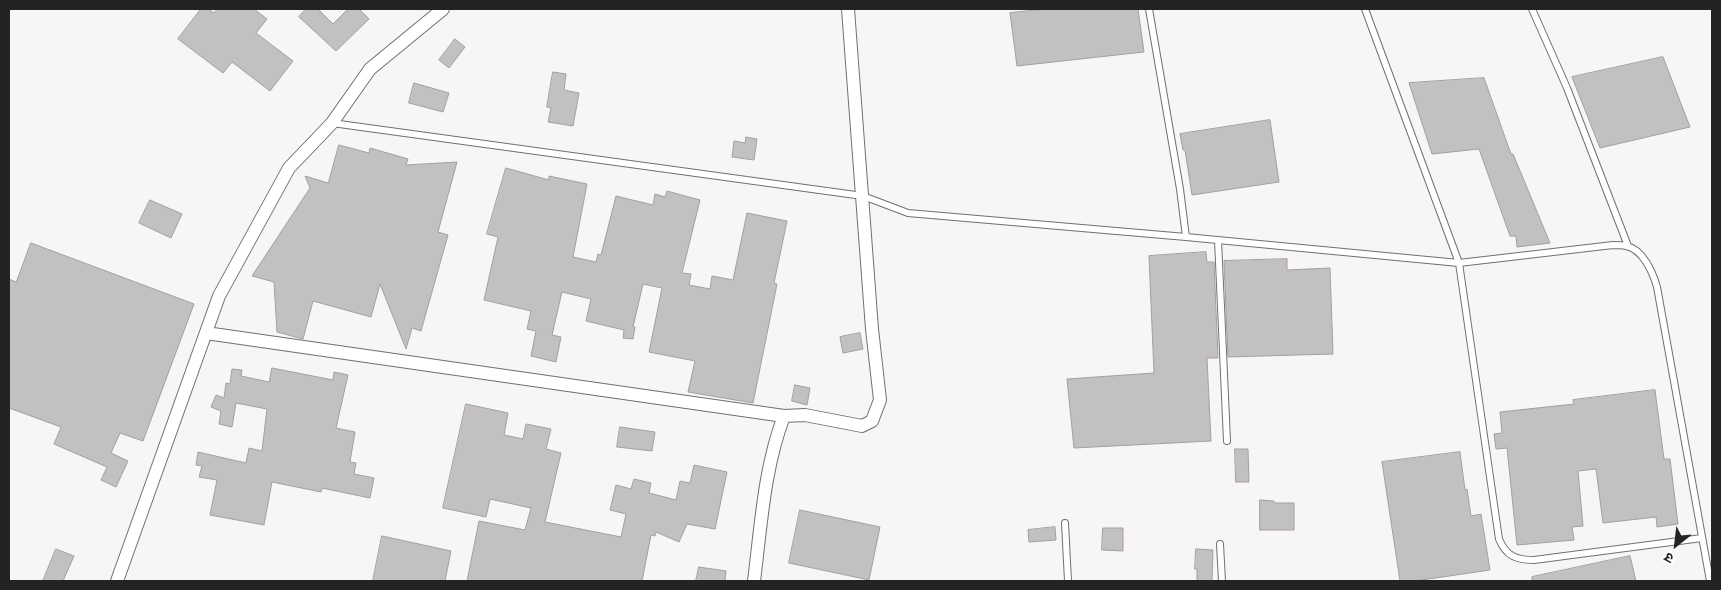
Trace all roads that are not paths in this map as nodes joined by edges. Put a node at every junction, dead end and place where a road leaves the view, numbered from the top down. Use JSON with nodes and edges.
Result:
{"nodes":[{"id":1,"x":442,"y":9,"type":"edge"},
{"id":2,"x":848,"y":9,"type":"edge"},
{"id":3,"x":1149,"y":9,"type":"edge"},
{"id":4,"x":1365,"y":9,"type":"edge"},
{"id":5,"x":1532,"y":9,"type":"edge"},
{"id":6,"x":332,"y":124,"type":"junction"},
{"id":7,"x":863,"y":196,"type":"junction"},
{"id":8,"x":1186,"y":237,"type":"junction"},
{"id":9,"x":1218,"y":240,"type":"junction"},
{"id":10,"x":1628,"y":246,"type":"junction"},
{"id":11,"x":1460,"y":263,"type":"junction"},
{"id":12,"x":206,"y":333,"type":"junction"},
{"id":13,"x":784,"y":416,"type":"junction"},
{"id":14,"x":1227,"y":441,"type":"dead end"},
{"id":15,"x":1066,"y":522,"type":"dead end"},
{"id":16,"x":1702,"y":538,"type":"junction"},
{"id":17,"x":1220,"y":544,"type":"dead end"},
{"id":18,"x":117,"y":581,"type":"edge"},
{"id":19,"x":754,"y":581,"type":"edge"},
{"id":20,"x":1068,"y":581,"type":"edge"},
{"id":21,"x":1222,"y":581,"type":"edge"},
{"id":22,"x":1710,"y":581,"type":"edge"}],
"edges":[{"from":1,"to":6,"type":"street"},
{"from":2,"to":7,"type":"street"},
{"from":3,"to":8,"type":"lane"},
{"from":4,"to":11,"type":"lane"},
{"from":5,"to":10,"type":"lane"},
{"from":6,"to":7,"type":"lane"},
{"from":6,"to":12,"type":"street"},
{"from":7,"to":8,"type":"lane"},
{"from":7,"to":13,"type":"street"},
{"from":8,"to":9,"type":"lane"},
{"from":9,"to":11,"type":"lane"},
{"from":9,"to":14,"type":"lane"},
{"from":10,"to":11,"type":"lane"},
{"from":10,"to":16,"type":"lane"},
{"from":11,"to":16,"type":"lane"},
{"from":12,"to":13,"type":"street"},
{"from":12,"to":18,"type":"street"},
{"from":13,"to":19,"type":"street"},
{"from":15,"to":20,"type":"lane"},
{"from":16,"to":22,"type":"lane"},
{"from":17,"to":21,"type":"lane"}]}
